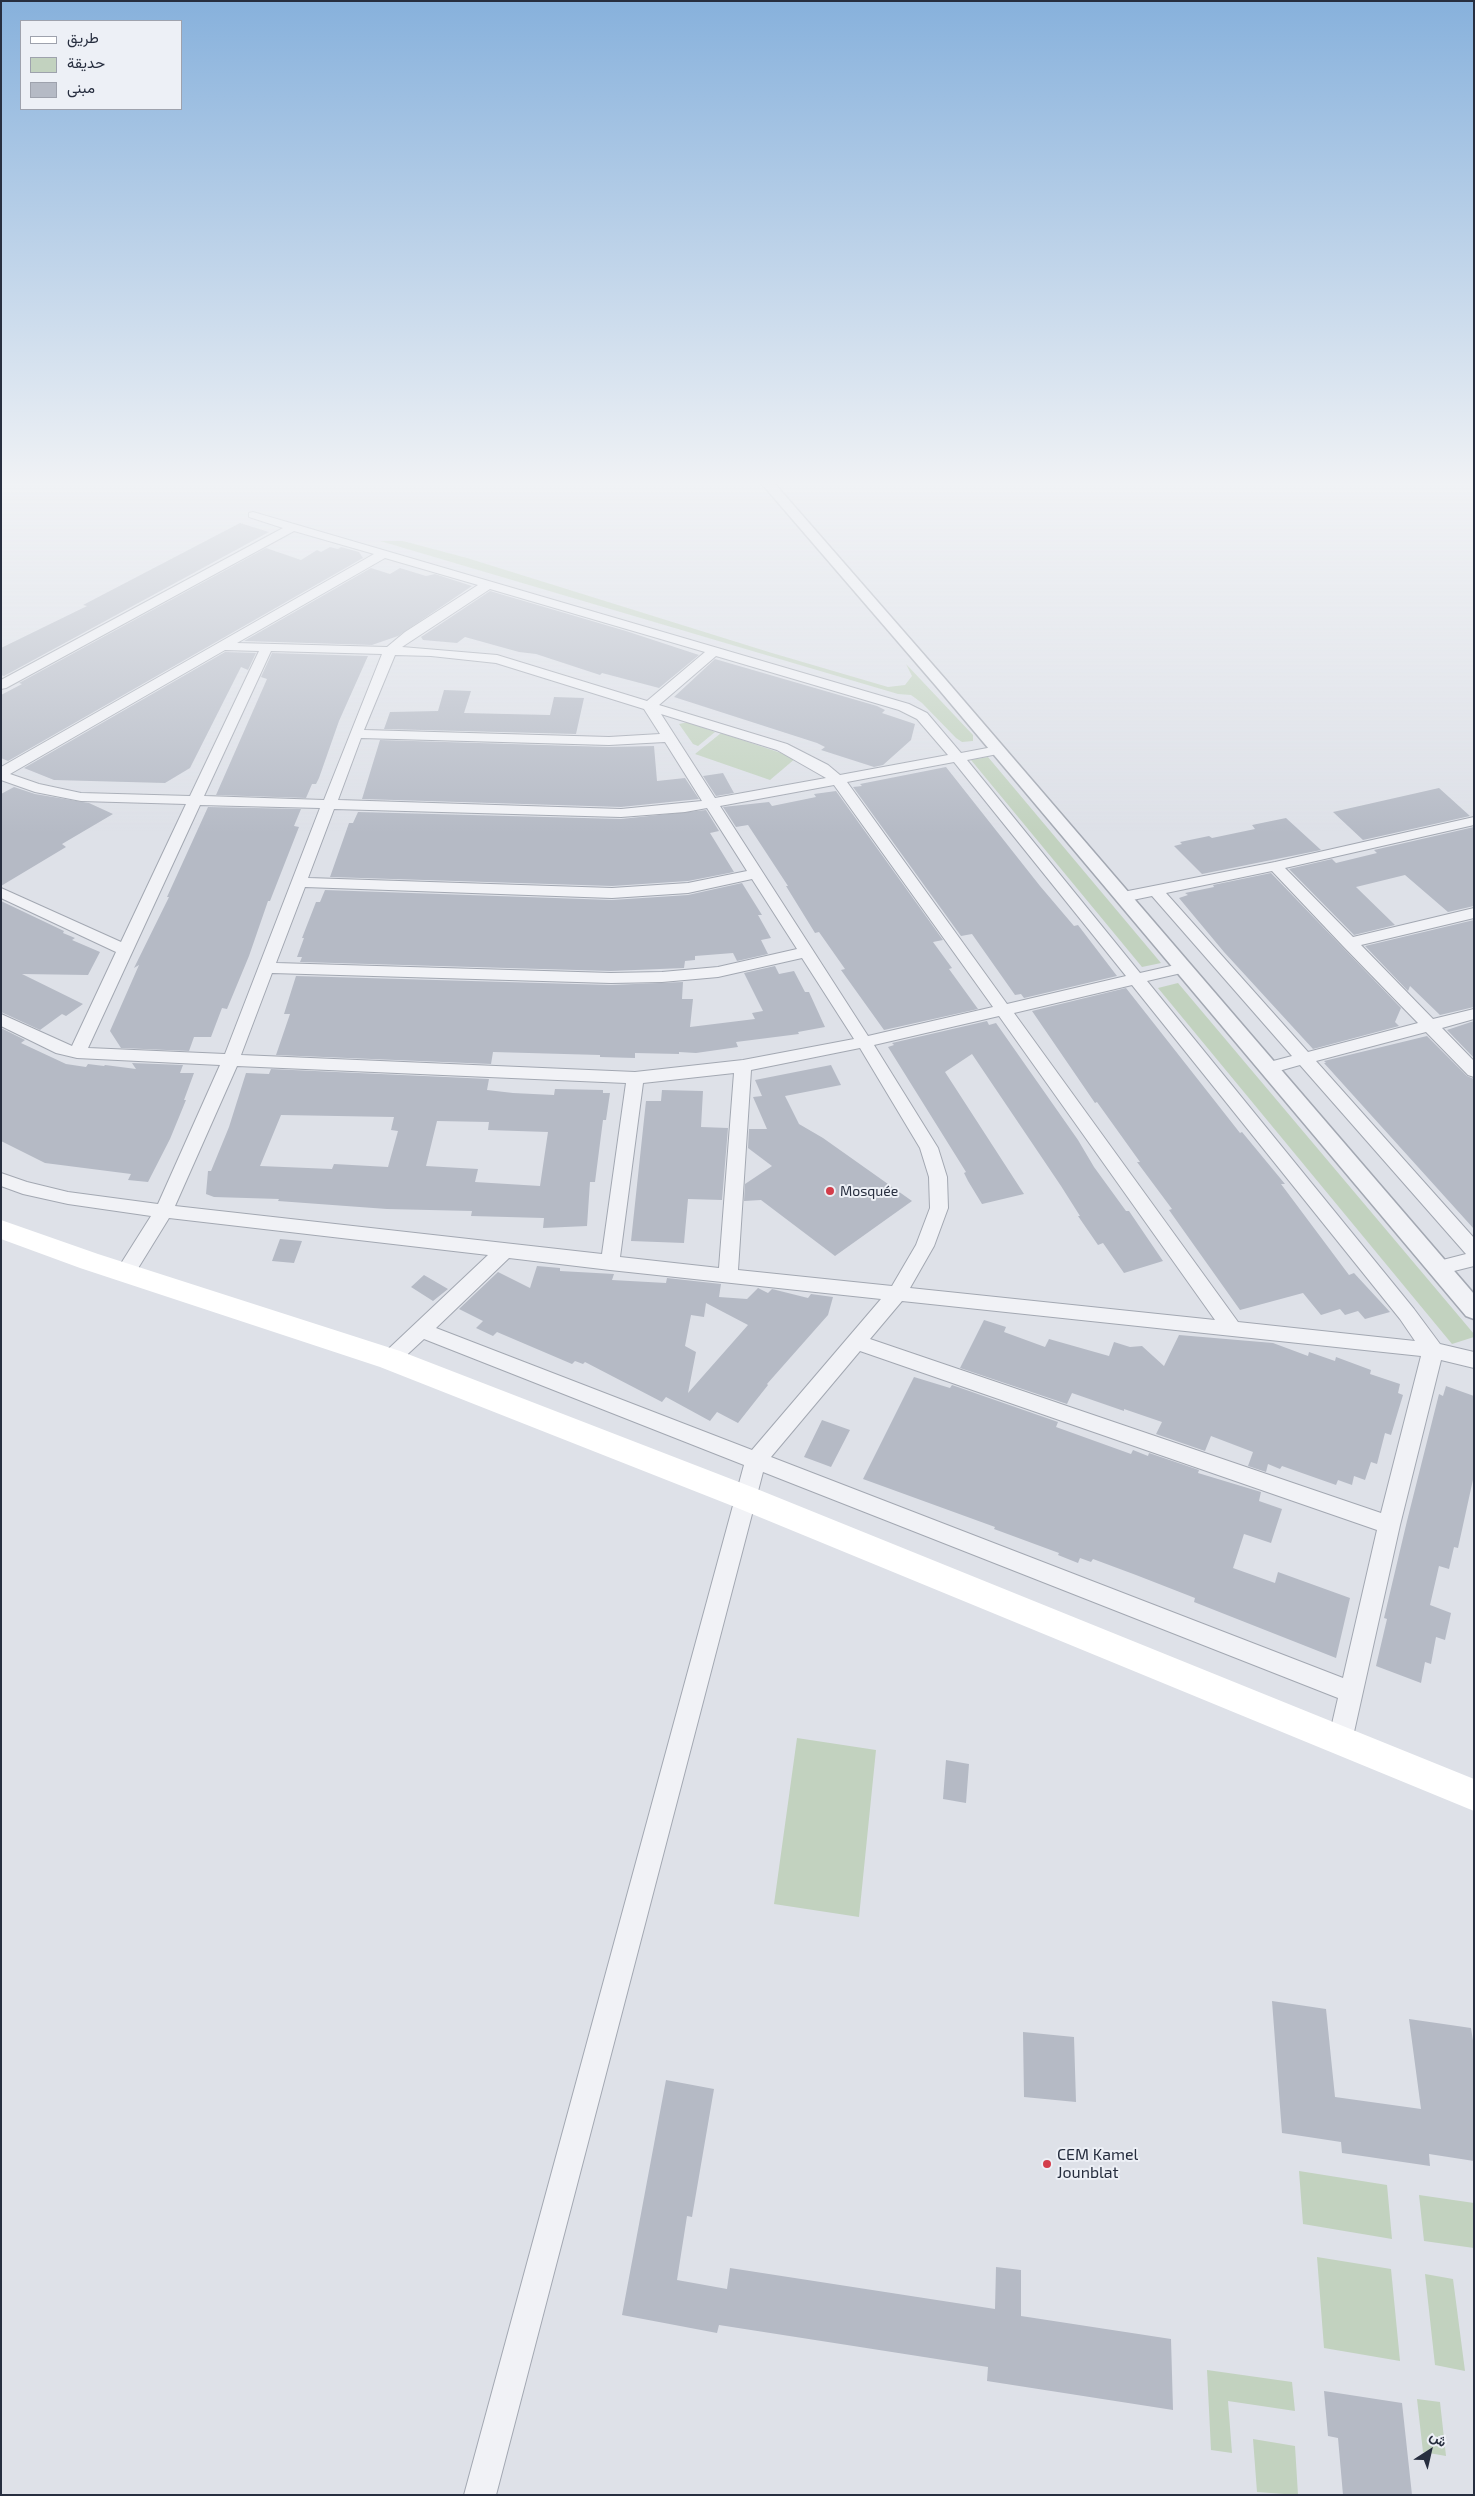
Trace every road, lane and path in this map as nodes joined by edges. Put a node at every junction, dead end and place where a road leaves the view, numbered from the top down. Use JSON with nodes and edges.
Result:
{"nodes":[{"id":1,"x":157,"y":600,"type":"edge"},
{"id":2,"x":302,"y":600,"type":"edge"},
{"id":3,"x":461,"y":600,"type":"edge"},
{"id":4,"x":543,"y":600,"type":"edge"},
{"id":5,"x":869,"y":600,"type":"edge"},
{"id":6,"x":223,"y":646,"type":"junction"},
{"id":7,"x":266,"y":647,"type":"junction"},
{"id":8,"x":391,"y":650,"type":"junction"},
{"id":9,"x":714,"y":651,"type":"junction"},
{"id":10,"x":1,"y":685,"type":"edge"},
{"id":11,"x":649,"y":706,"type":"junction"},
{"id":12,"x":356,"y":734,"type":"junction"},
{"id":13,"x":670,"y":738,"type":"junction"},
{"id":14,"x":998,"y":750,"type":"junction"},
{"id":15,"x":957,"y":757,"type":"junction"},
{"id":16,"x":1,"y":774,"type":"edge"},
{"id":17,"x":838,"y":780,"type":"junction"},
{"id":18,"x":197,"y":799,"type":"junction"},
{"id":19,"x":713,"y":803,"type":"junction"},
{"id":20,"x":329,"y":805,"type":"junction"},
{"id":21,"x":1474,"y":821,"type":"edge"},
{"id":22,"x":1275,"y":866,"type":"junction"},
{"id":23,"x":758,"y":874,"type":"junction"},
{"id":24,"x":300,"y":882,"type":"junction"},
{"id":25,"x":1156,"y":891,"type":"junction"},
{"id":26,"x":1,"y":892,"type":"edge"},
{"id":27,"x":1123,"y":897,"type":"junction"},
{"id":28,"x":1474,"y":913,"type":"edge"},
{"id":29,"x":1349,"y":943,"type":"junction"},
{"id":30,"x":125,"y":950,"type":"junction"},
{"id":31,"x":807,"y":952,"type":"junction"},
{"id":32,"x":267,"y":968,"type":"junction"},
{"id":33,"x":1184,"y":968,"type":"junction"},
{"id":34,"x":1136,"y":979,"type":"junction"},
{"id":35,"x":1003,"y":1010,"type":"junction"},
{"id":36,"x":1474,"y":1014,"type":"edge"},
{"id":37,"x":1,"y":1019,"type":"edge"},
{"id":38,"x":1429,"y":1026,"type":"junction"},
{"id":39,"x":864,"y":1042,"type":"junction"},
{"id":40,"x":77,"y":1054,"type":"junction"},
{"id":41,"x":1304,"y":1058,"type":"junction"},
{"id":42,"x":230,"y":1062,"type":"junction"},
{"id":43,"x":743,"y":1066,"type":"junction"},
{"id":44,"x":1268,"y":1068,"type":"junction"},
{"id":45,"x":1474,"y":1072,"type":"edge"},
{"id":46,"x":635,"y":1078,"type":"junction"},
{"id":47,"x":1,"y":1179,"type":"edge"},
{"id":48,"x":164,"y":1212,"type":"junction"},
{"id":49,"x":1,"y":1229,"type":"edge"},
{"id":50,"x":504,"y":1251,"type":"junction"},
{"id":51,"x":1474,"y":1251,"type":"edge"},
{"id":52,"x":1474,"y":1259,"type":"edge"},
{"id":53,"x":610,"y":1263,"type":"junction"},
{"id":54,"x":1438,"y":1268,"type":"junction"},
{"id":55,"x":125,"y":1273,"type":"junction"},
{"id":56,"x":728,"y":1276,"type":"junction"},
{"id":57,"x":896,"y":1294,"type":"junction"},
{"id":58,"x":1474,"y":1310,"type":"edge"},
{"id":59,"x":421,"y":1330,"type":"junction"},
{"id":60,"x":1233,"y":1330,"type":"junction"},
{"id":61,"x":856,"y":1342,"type":"junction"},
{"id":62,"x":1433,"y":1350,"type":"junction"},
{"id":63,"x":390,"y":1359,"type":"junction"},
{"id":64,"x":1474,"y":1360,"type":"edge"},
{"id":65,"x":755,"y":1461,"type":"junction"},
{"id":66,"x":746,"y":1498,"type":"junction"},
{"id":67,"x":1389,"y":1525,"type":"junction"},
{"id":68,"x":1351,"y":1692,"type":"junction"},
{"id":69,"x":1340,"y":1741,"type":"junction"},
{"id":70,"x":1474,"y":1795,"type":"edge"},
{"id":71,"x":480,"y":2495,"type":"edge"}],
"edges":[{"from":1,"to":10,"type":"street"},
{"from":2,"to":6,"type":"street"},
{"from":3,"to":8,"type":"street"},
{"from":4,"to":9,"type":"street"},
{"from":5,"to":14,"type":"street"},
{"from":6,"to":7,"type":"street"},
{"from":6,"to":16,"type":"street"},
{"from":7,"to":8,"type":"street"},
{"from":7,"to":18,"type":"street"},
{"from":8,"to":11,"type":"street"},
{"from":8,"to":12,"type":"street"},
{"from":9,"to":11,"type":"street"},
{"from":9,"to":15,"type":"street"},
{"from":11,"to":13,"type":"street"},
{"from":11,"to":17,"type":"street"},
{"from":12,"to":13,"type":"street"},
{"from":12,"to":20,"type":"street"},
{"from":13,"to":19,"type":"street"},
{"from":14,"to":15,"type":"street"},
{"from":14,"to":27,"type":"street"},
{"from":15,"to":17,"type":"street"},
{"from":15,"to":34,"type":"street"},
{"from":16,"to":18,"type":"street"},
{"from":17,"to":19,"type":"street"},
{"from":17,"to":35,"type":"street"},
{"from":18,"to":20,"type":"street"},
{"from":18,"to":30,"type":"street"},
{"from":19,"to":20,"type":"street"},
{"from":19,"to":23,"type":"street"},
{"from":20,"to":24,"type":"street"},
{"from":21,"to":22,"type":"street"},
{"from":22,"to":25,"type":"street"},
{"from":22,"to":29,"type":"street"},
{"from":23,"to":24,"type":"street"},
{"from":23,"to":31,"type":"street"},
{"from":24,"to":32,"type":"street"},
{"from":25,"to":27,"type":"street"},
{"from":25,"to":41,"type":"street"},
{"from":26,"to":30,"type":"street"},
{"from":27,"to":33,"type":"street"},
{"from":28,"to":29,"type":"street"},
{"from":29,"to":38,"type":"street"},
{"from":30,"to":40,"type":"street"},
{"from":31,"to":32,"type":"street"},
{"from":31,"to":39,"type":"street"},
{"from":32,"to":42,"type":"street"},
{"from":33,"to":34,"type":"street"},
{"from":33,"to":44,"type":"street"},
{"from":34,"to":35,"type":"street"},
{"from":34,"to":62,"type":"street"},
{"from":35,"to":39,"type":"street"},
{"from":35,"to":60,"type":"street"},
{"from":36,"to":38,"type":"street"},
{"from":37,"to":40,"type":"street"},
{"from":38,"to":41,"type":"street"},
{"from":38,"to":45,"type":"street"},
{"from":39,"to":43,"type":"street"},
{"from":39,"to":57,"type":"street"},
{"from":40,"to":42,"type":"street"},
{"from":41,"to":44,"type":"street"},
{"from":41,"to":51,"type":"street"},
{"from":42,"to":46,"type":"street"},
{"from":42,"to":48,"type":"street"},
{"from":43,"to":46,"type":"street"},
{"from":43,"to":56,"type":"street"},
{"from":44,"to":54,"type":"street"},
{"from":46,"to":53,"type":"street"},
{"from":47,"to":48,"type":"street"},
{"from":48,"to":50,"type":"street"},
{"from":48,"to":55,"type":"street"},
{"from":49,"to":55,"type":"main road"},
{"from":50,"to":53,"type":"street"},
{"from":50,"to":59,"type":"street"},
{"from":52,"to":54,"type":"street"},
{"from":53,"to":56,"type":"street"},
{"from":54,"to":58,"type":"street"},
{"from":55,"to":63,"type":"main road"},
{"from":56,"to":57,"type":"street"},
{"from":57,"to":60,"type":"street"},
{"from":57,"to":61,"type":"street"},
{"from":59,"to":63,"type":"street"},
{"from":59,"to":65,"type":"street"},
{"from":60,"to":62,"type":"street"},
{"from":61,"to":65,"type":"street"},
{"from":61,"to":67,"type":"street"},
{"from":62,"to":64,"type":"street"},
{"from":62,"to":67,"type":"street"},
{"from":63,"to":66,"type":"main road"},
{"from":65,"to":66,"type":"street"},
{"from":65,"to":68,"type":"street"},
{"from":66,"to":69,"type":"main road"},
{"from":66,"to":71,"type":"street"},
{"from":67,"to":68,"type":"street"},
{"from":68,"to":69,"type":"street"},
{"from":69,"to":70,"type":"main road"}]}
